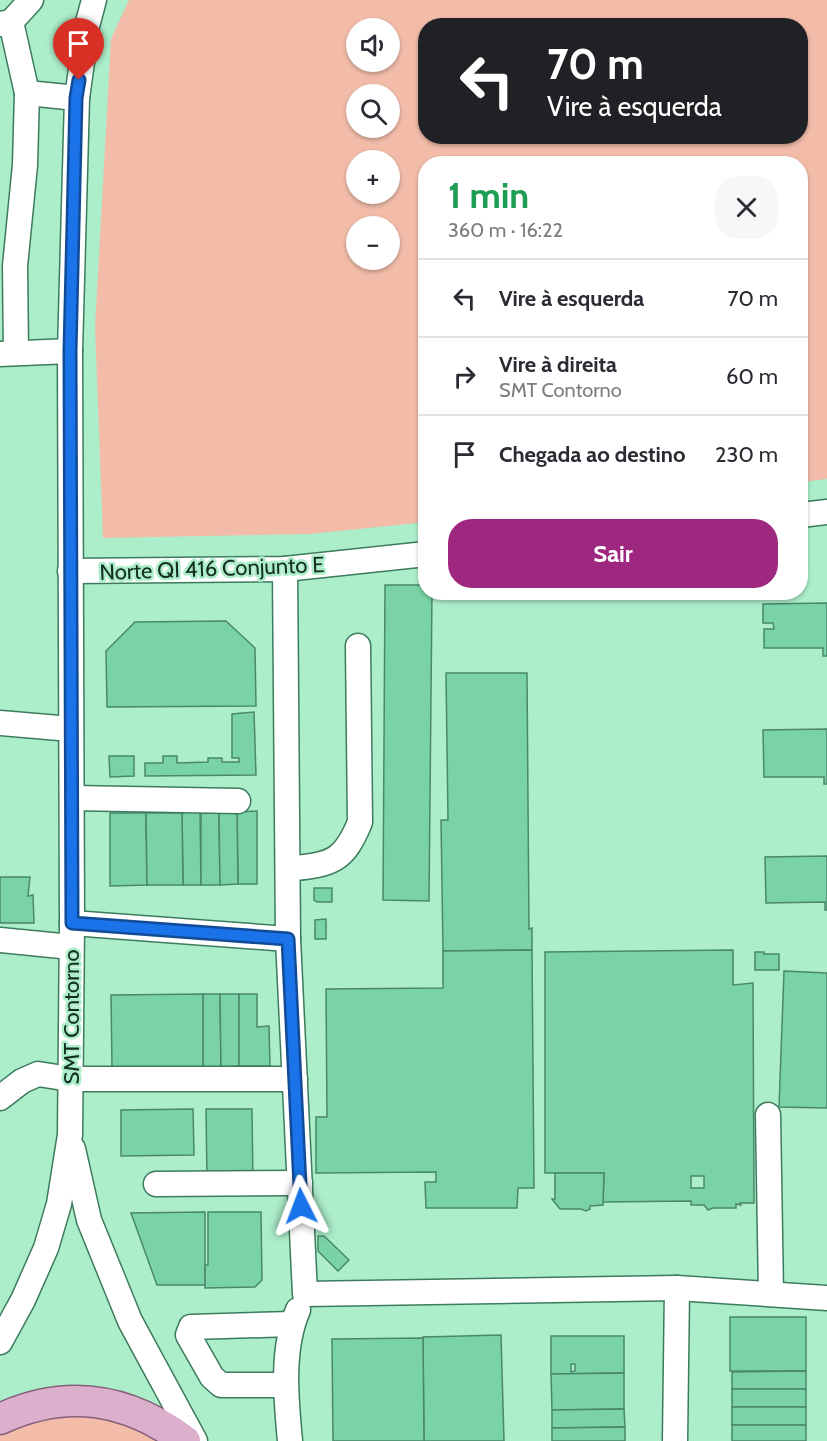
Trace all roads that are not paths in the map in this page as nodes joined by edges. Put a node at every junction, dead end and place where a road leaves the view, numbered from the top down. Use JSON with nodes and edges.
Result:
{"nodes":[{"id":1,"x":31,"y":0,"type":"edge"},
{"id":2,"x":94,"y":0,"type":"edge"},
{"id":3,"x":6,"y":23,"type":"edge"},
{"id":4,"x":27,"y":93,"type":"junction"},
{"id":5,"x":76,"y":98,"type":"junction"},
{"id":6,"x":70,"y":351,"type":"junction"},
{"id":7,"x":8,"y":353,"type":"edge"},
{"id":8,"x":827,"y":512,"type":"edge"},
{"id":9,"x":808,"y":514,"type":"edge"},
{"id":10,"x":418,"y":556,"type":"edge"},
{"id":11,"x":285,"y":569,"type":"junction"},
{"id":12,"x":70,"y":571,"type":"junction"},
{"id":13,"x":358,"y":646,"type":"dead end"},
{"id":14,"x":0,"y":723,"type":"edge"},
{"id":15,"x":71,"y":729,"type":"junction"},
{"id":16,"x":72,"y":798,"type":"junction"},
{"id":17,"x":238,"y":801,"type":"dead end"},
{"id":18,"x":288,"y":869,"type":"junction"},
{"id":19,"x":72,"y":923,"type":"junction"},
{"id":20,"x":288,"y":939,"type":"junction"},
{"id":21,"x":0,"y":940,"type":"edge"},
{"id":22,"x":70,"y":947,"type":"junction"},
{"id":23,"x":70,"y":1079,"type":"junction"},
{"id":24,"x":295,"y":1079,"type":"junction"},
{"id":25,"x":0,"y":1098,"type":"edge"},
{"id":26,"x":768,"y":1115,"type":"dead end"},
{"id":27,"x":70,"y":1135,"type":"junction"},
{"id":28,"x":156,"y":1184,"type":"dead end"},
{"id":29,"x":300,"y":1184,"type":"junction"},
{"id":30,"x":677,"y":1288,"type":"junction"},
{"id":31,"x":305,"y":1294,"type":"junction"},
{"id":32,"x":771,"y":1294,"type":"junction"},
{"id":33,"x":827,"y":1298,"type":"edge"},
{"id":34,"x":292,"y":1324,"type":"junction"},
{"id":35,"x":0,"y":1342,"type":"edge"},
{"id":36,"x":285,"y":1385,"type":"junction"},
{"id":37,"x":0,"y":1419,"type":"edge"},
{"id":38,"x":185,"y":1441,"type":"edge"},
{"id":39,"x":195,"y":1441,"type":"edge"},
{"id":40,"x":290,"y":1441,"type":"edge"},
{"id":41,"x":675,"y":1441,"type":"edge"}],
"edges":[{"from":1,"to":3,"type":"street"},
{"from":2,"to":5,"type":"street","name":"SMT Contorno"},
{"from":3,"to":4,"type":"street"},
{"from":4,"to":5,"type":"street"},
{"from":4,"to":7,"type":"street"},
{"from":5,"to":6,"type":"street","name":"SMT Contorno"},
{"from":6,"to":7,"type":"street"},
{"from":6,"to":12,"type":"street","name":"SMT Contorno"},
{"from":8,"to":9,"type":"street"},
{"from":10,"to":11,"type":"street","name":"Norte QI 416 Conjunto E"},
{"from":11,"to":12,"type":"street","name":"Norte QI 416 Conjunto E"},
{"from":11,"to":18,"type":"street"},
{"from":12,"to":15,"type":"street","name":"SMT Contorno"},
{"from":13,"to":18,"type":"street"},
{"from":14,"to":15,"type":"street"},
{"from":15,"to":16,"type":"street","name":"SMT Contorno"},
{"from":16,"to":17,"type":"street"},
{"from":16,"to":19,"type":"street","name":"SMT Contorno"},
{"from":18,"to":20,"type":"street"},
{"from":19,"to":20,"type":"street"},
{"from":19,"to":22,"type":"street","name":"SMT Contorno"},
{"from":20,"to":24,"type":"street"},
{"from":21,"to":22,"type":"street"},
{"from":22,"to":23,"type":"street","name":"SMT Contorno"},
{"from":23,"to":24,"type":"street"},
{"from":23,"to":25,"type":"street"},
{"from":23,"to":27,"type":"street","name":"SMT Contorno"},
{"from":24,"to":29,"type":"street"},
{"from":26,"to":32,"type":"street"},
{"from":27,"to":35,"type":"street","name":"SMT Contorno"},
{"from":27,"to":39,"type":"street","name":"SMT Contorno"},
{"from":28,"to":29,"type":"street"},
{"from":29,"to":31,"type":"street"},
{"from":30,"to":31,"type":"street"},
{"from":30,"to":32,"type":"street"},
{"from":30,"to":41,"type":"street"},
{"from":31,"to":34,"type":"street"},
{"from":32,"to":33,"type":"street"},
{"from":34,"to":36,"type":"street"},
{"from":34,"to":36,"type":"street"},
{"from":36,"to":40,"type":"street"},
{"from":37,"to":38,"type":"main road"}]}
